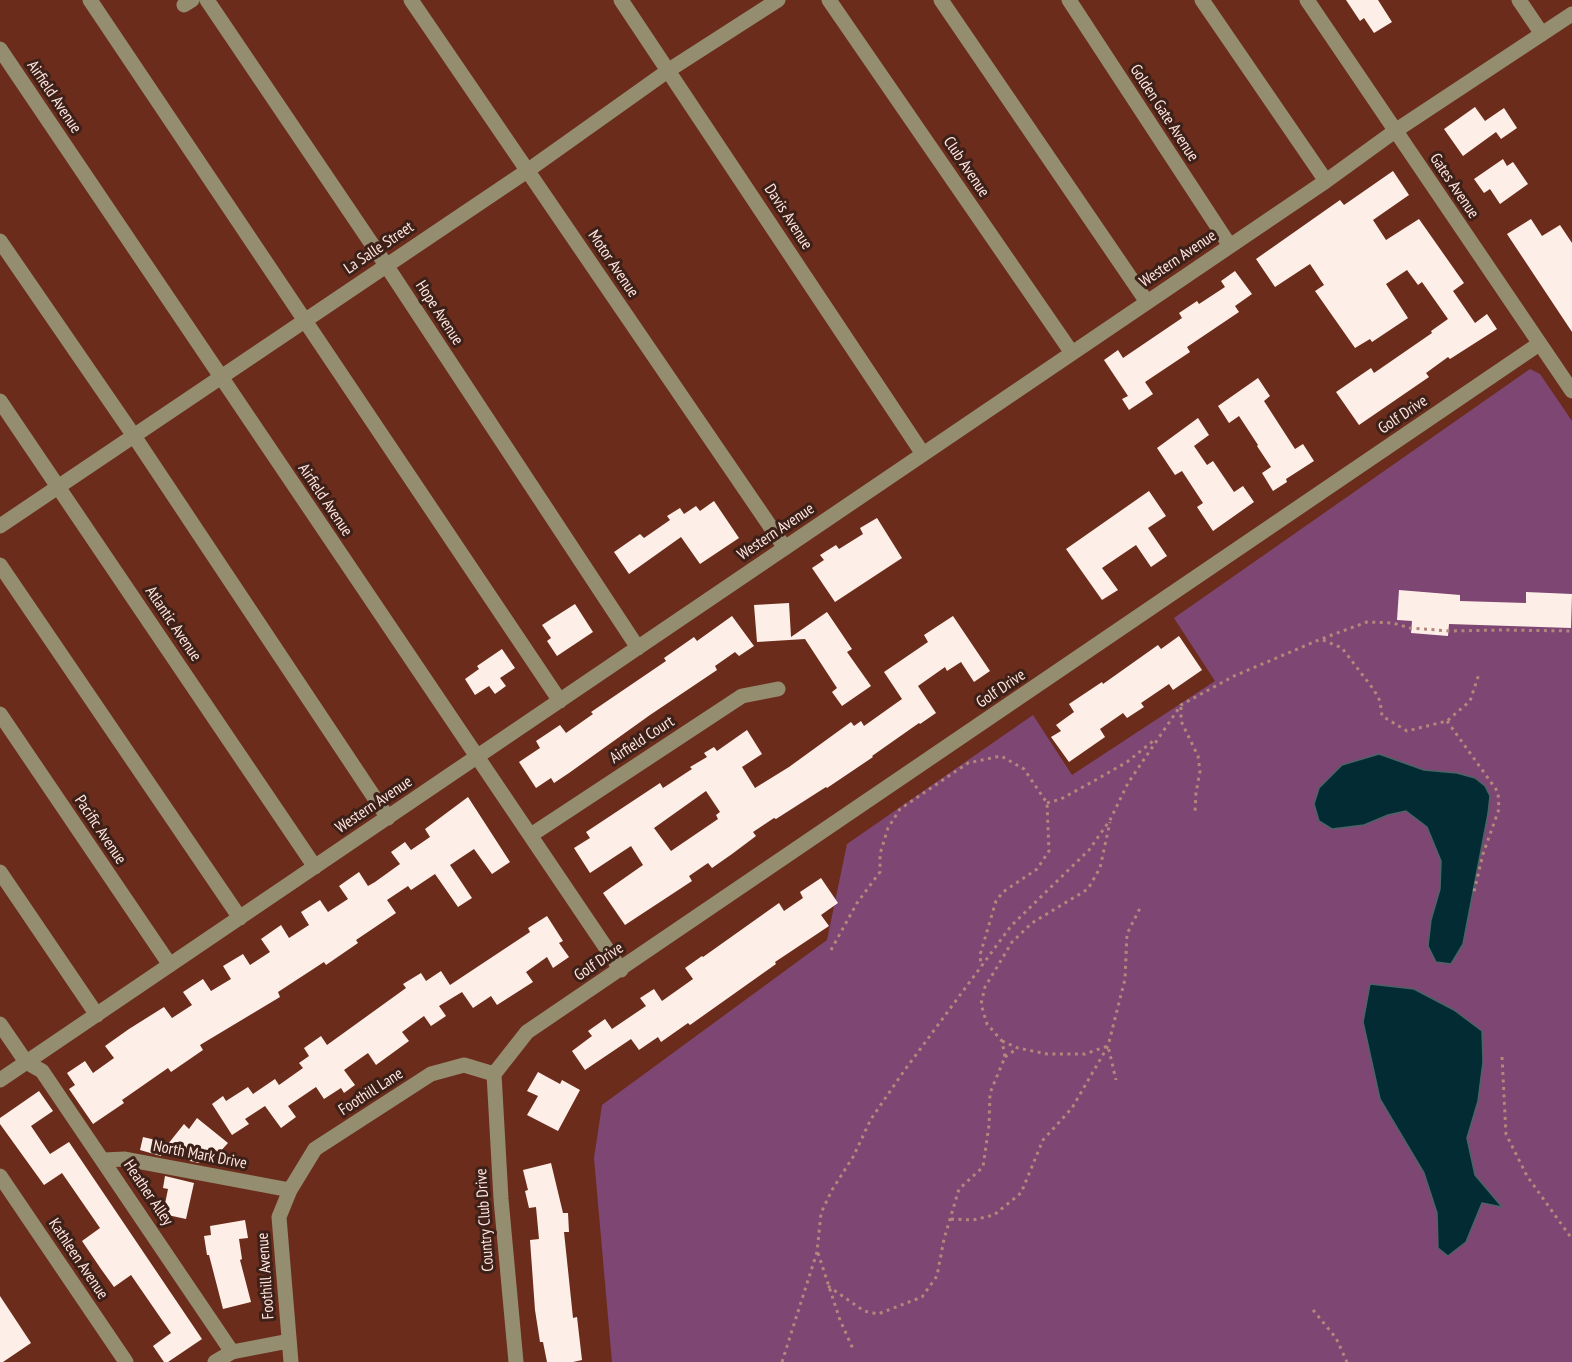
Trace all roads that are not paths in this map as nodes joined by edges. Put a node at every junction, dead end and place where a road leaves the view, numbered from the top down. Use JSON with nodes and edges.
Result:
{"nodes":[{"id":1,"x":90,"y":0,"type":"edge"},
{"id":2,"x":207,"y":0,"type":"edge"},
{"id":3,"x":411,"y":0,"type":"edge"},
{"id":4,"x":621,"y":0,"type":"edge"},
{"id":5,"x":778,"y":0,"type":"edge"},
{"id":6,"x":830,"y":0,"type":"edge"},
{"id":7,"x":941,"y":0,"type":"edge"},
{"id":8,"x":1069,"y":0,"type":"edge"},
{"id":9,"x":1202,"y":0,"type":"edge"},
{"id":10,"x":1307,"y":0,"type":"edge"},
{"id":11,"x":1519,"y":0,"type":"edge"},
{"id":12,"x":1572,"y":14,"type":"edge"},
{"id":13,"x":1542,"y":34,"type":"junction"},
{"id":14,"x":0,"y":49,"type":"edge"},
{"id":15,"x":669,"y":70,"type":"junction"},
{"id":16,"x":1395,"y":131,"type":"junction"},
{"id":17,"x":527,"y":171,"type":"junction"},
{"id":18,"x":1326,"y":181,"type":"junction"},
{"id":19,"x":0,"y":241,"type":"edge"},
{"id":20,"x":1230,"y":246,"type":"junction"},
{"id":21,"x":386,"y":265,"type":"junction"},
{"id":22,"x":1147,"y":302,"type":"junction"},
{"id":23,"x":306,"y":320,"type":"junction"},
{"id":24,"x":1539,"y":344,"type":"junction"},
{"id":25,"x":1072,"y":353,"type":"junction"},
{"id":26,"x":221,"y":378,"type":"junction"},
{"id":27,"x":1572,"y":391,"type":"edge"},
{"id":28,"x":0,"y":401,"type":"edge"},
{"id":29,"x":134,"y":436,"type":"junction"},
{"id":30,"x":923,"y":454,"type":"junction"},
{"id":31,"x":59,"y":487,"type":"junction"},
{"id":32,"x":0,"y":526,"type":"edge"},
{"id":33,"x":785,"y":548,"type":"junction"},
{"id":34,"x":0,"y":565,"type":"edge"},
{"id":35,"x":638,"y":648,"type":"junction"},
{"id":36,"x":778,"y":689,"type":"dead end"},
{"id":37,"x":560,"y":701,"type":"junction"},
{"id":38,"x":0,"y":714,"type":"edge"},
{"id":39,"x":477,"y":757,"type":"junction"},
{"id":40,"x":388,"y":818,"type":"junction"},
{"id":41,"x":531,"y":835,"type":"junction"},
{"id":42,"x":315,"y":867,"type":"junction"},
{"id":43,"x":0,"y":872,"type":"edge"},
{"id":44,"x":240,"y":918,"type":"junction"},
{"id":45,"x":170,"y":965,"type":"junction"},
{"id":46,"x":621,"y":970,"type":"junction"},
{"id":47,"x":97,"y":1015,"type":"junction"},
{"id":48,"x":0,"y":1024,"type":"edge"},
{"id":49,"x":26,"y":1062,"type":"junction"},
{"id":50,"x":494,"y":1074,"type":"junction"},
{"id":51,"x":0,"y":1080,"type":"edge"},
{"id":52,"x":104,"y":1160,"type":"junction"},
{"id":53,"x":0,"y":1176,"type":"edge"},
{"id":54,"x":290,"y":1190,"type":"junction"},
{"id":55,"x":289,"y":1341,"type":"junction"},
{"id":56,"x":232,"y":1352,"type":"junction"},
{"id":57,"x":126,"y":1362,"type":"edge"},
{"id":58,"x":215,"y":1362,"type":"edge"},
{"id":59,"x":291,"y":1362,"type":"edge"},
{"id":60,"x":516,"y":1362,"type":"edge"}],
"edges":[{"from":1,"to":23,"type":"street"},
{"from":2,"to":21,"type":"street","name":"Hope Avenue"},
{"from":3,"to":17,"type":"street","name":"Motor Avenue"},
{"from":4,"to":15,"type":"street","name":"Davis Avenue"},
{"from":5,"to":15,"type":"street","name":"La Salle Street"},
{"from":6,"to":25,"type":"street","name":"Club Avenue"},
{"from":7,"to":22,"type":"street"},
{"from":8,"to":20,"type":"street","name":"Golden Gate Avenue"},
{"from":9,"to":18,"type":"street"},
{"from":10,"to":16,"type":"street","name":"Gates Avenue"},
{"from":11,"to":13,"type":"street"},
{"from":12,"to":13,"type":"street","name":"Western Avenue"},
{"from":13,"to":16,"type":"street","name":"Western Avenue"},
{"from":14,"to":26,"type":"street","name":"Airfield Avenue"},
{"from":15,"to":17,"type":"street","name":"La Salle Street"},
{"from":15,"to":30,"type":"street","name":"Davis Avenue"},
{"from":16,"to":18,"type":"street","name":"Western Avenue"},
{"from":16,"to":24,"type":"street","name":"Gates Avenue"},
{"from":17,"to":21,"type":"street","name":"La Salle Street"},
{"from":17,"to":33,"type":"street","name":"Motor Avenue"},
{"from":18,"to":20,"type":"street","name":"Western Avenue"},
{"from":19,"to":29,"type":"street"},
{"from":20,"to":22,"type":"street","name":"Western Avenue"},
{"from":21,"to":23,"type":"street","name":"La Salle Street"},
{"from":21,"to":35,"type":"street","name":"Hope Avenue"},
{"from":22,"to":25,"type":"street","name":"Western Avenue"},
{"from":23,"to":26,"type":"street","name":"La Salle Street"},
{"from":23,"to":37,"type":"street"},
{"from":24,"to":27,"type":"street","name":"Gates Avenue"},
{"from":24,"to":46,"type":"street","name":"Golf Drive"},
{"from":25,"to":30,"type":"street","name":"Western Avenue"},
{"from":26,"to":29,"type":"street","name":"La Salle Street"},
{"from":26,"to":39,"type":"street","name":"Airfield Avenue"},
{"from":28,"to":31,"type":"street","name":"Atlantic Avenue"},
{"from":29,"to":31,"type":"street","name":"La Salle Street"},
{"from":29,"to":40,"type":"street"},
{"from":30,"to":33,"type":"street","name":"Western Avenue"},
{"from":31,"to":32,"type":"street","name":"La Salle Street"},
{"from":31,"to":42,"type":"street","name":"Atlantic Avenue"},
{"from":33,"to":35,"type":"street","name":"Western Avenue"},
{"from":34,"to":44,"type":"street"},
{"from":35,"to":37,"type":"street","name":"Western Avenue"},
{"from":36,"to":41,"type":"street","name":"Airfield Court"},
{"from":37,"to":39,"type":"street","name":"Western Avenue"},
{"from":38,"to":45,"type":"street","name":"Pacific Avenue"},
{"from":39,"to":40,"type":"street","name":"Western Avenue"},
{"from":39,"to":41,"type":"street","name":"Airfield Avenue"},
{"from":40,"to":42,"type":"street","name":"Western Avenue"},
{"from":41,"to":46,"type":"street","name":"Airfield Avenue"},
{"from":42,"to":44,"type":"street","name":"Western Avenue"},
{"from":43,"to":47,"type":"street"},
{"from":44,"to":45,"type":"street","name":"Western Avenue"},
{"from":45,"to":47,"type":"street","name":"Western Avenue"},
{"from":46,"to":50,"type":"street","name":"Golf Drive"},
{"from":47,"to":49,"type":"street","name":"Western Avenue"},
{"from":48,"to":49,"type":"street","name":"Heather Alley"},
{"from":49,"to":51,"type":"street","name":"Western Avenue"},
{"from":49,"to":52,"type":"street","name":"Heather Alley"},
{"from":50,"to":54,"type":"street","name":"Foothill Lane"},
{"from":50,"to":60,"type":"street","name":"Country Club Drive"},
{"from":52,"to":54,"type":"street","name":"North Mark Drive"},
{"from":52,"to":56,"type":"street","name":"Heather Alley"},
{"from":53,"to":57,"type":"street","name":"Kathleen Avenue"},
{"from":54,"to":55,"type":"street","name":"Foothill Avenue"},
{"from":55,"to":56,"type":"street"},
{"from":55,"to":59,"type":"street","name":"Foothill Avenue"},
{"from":56,"to":58,"type":"street"}]}
